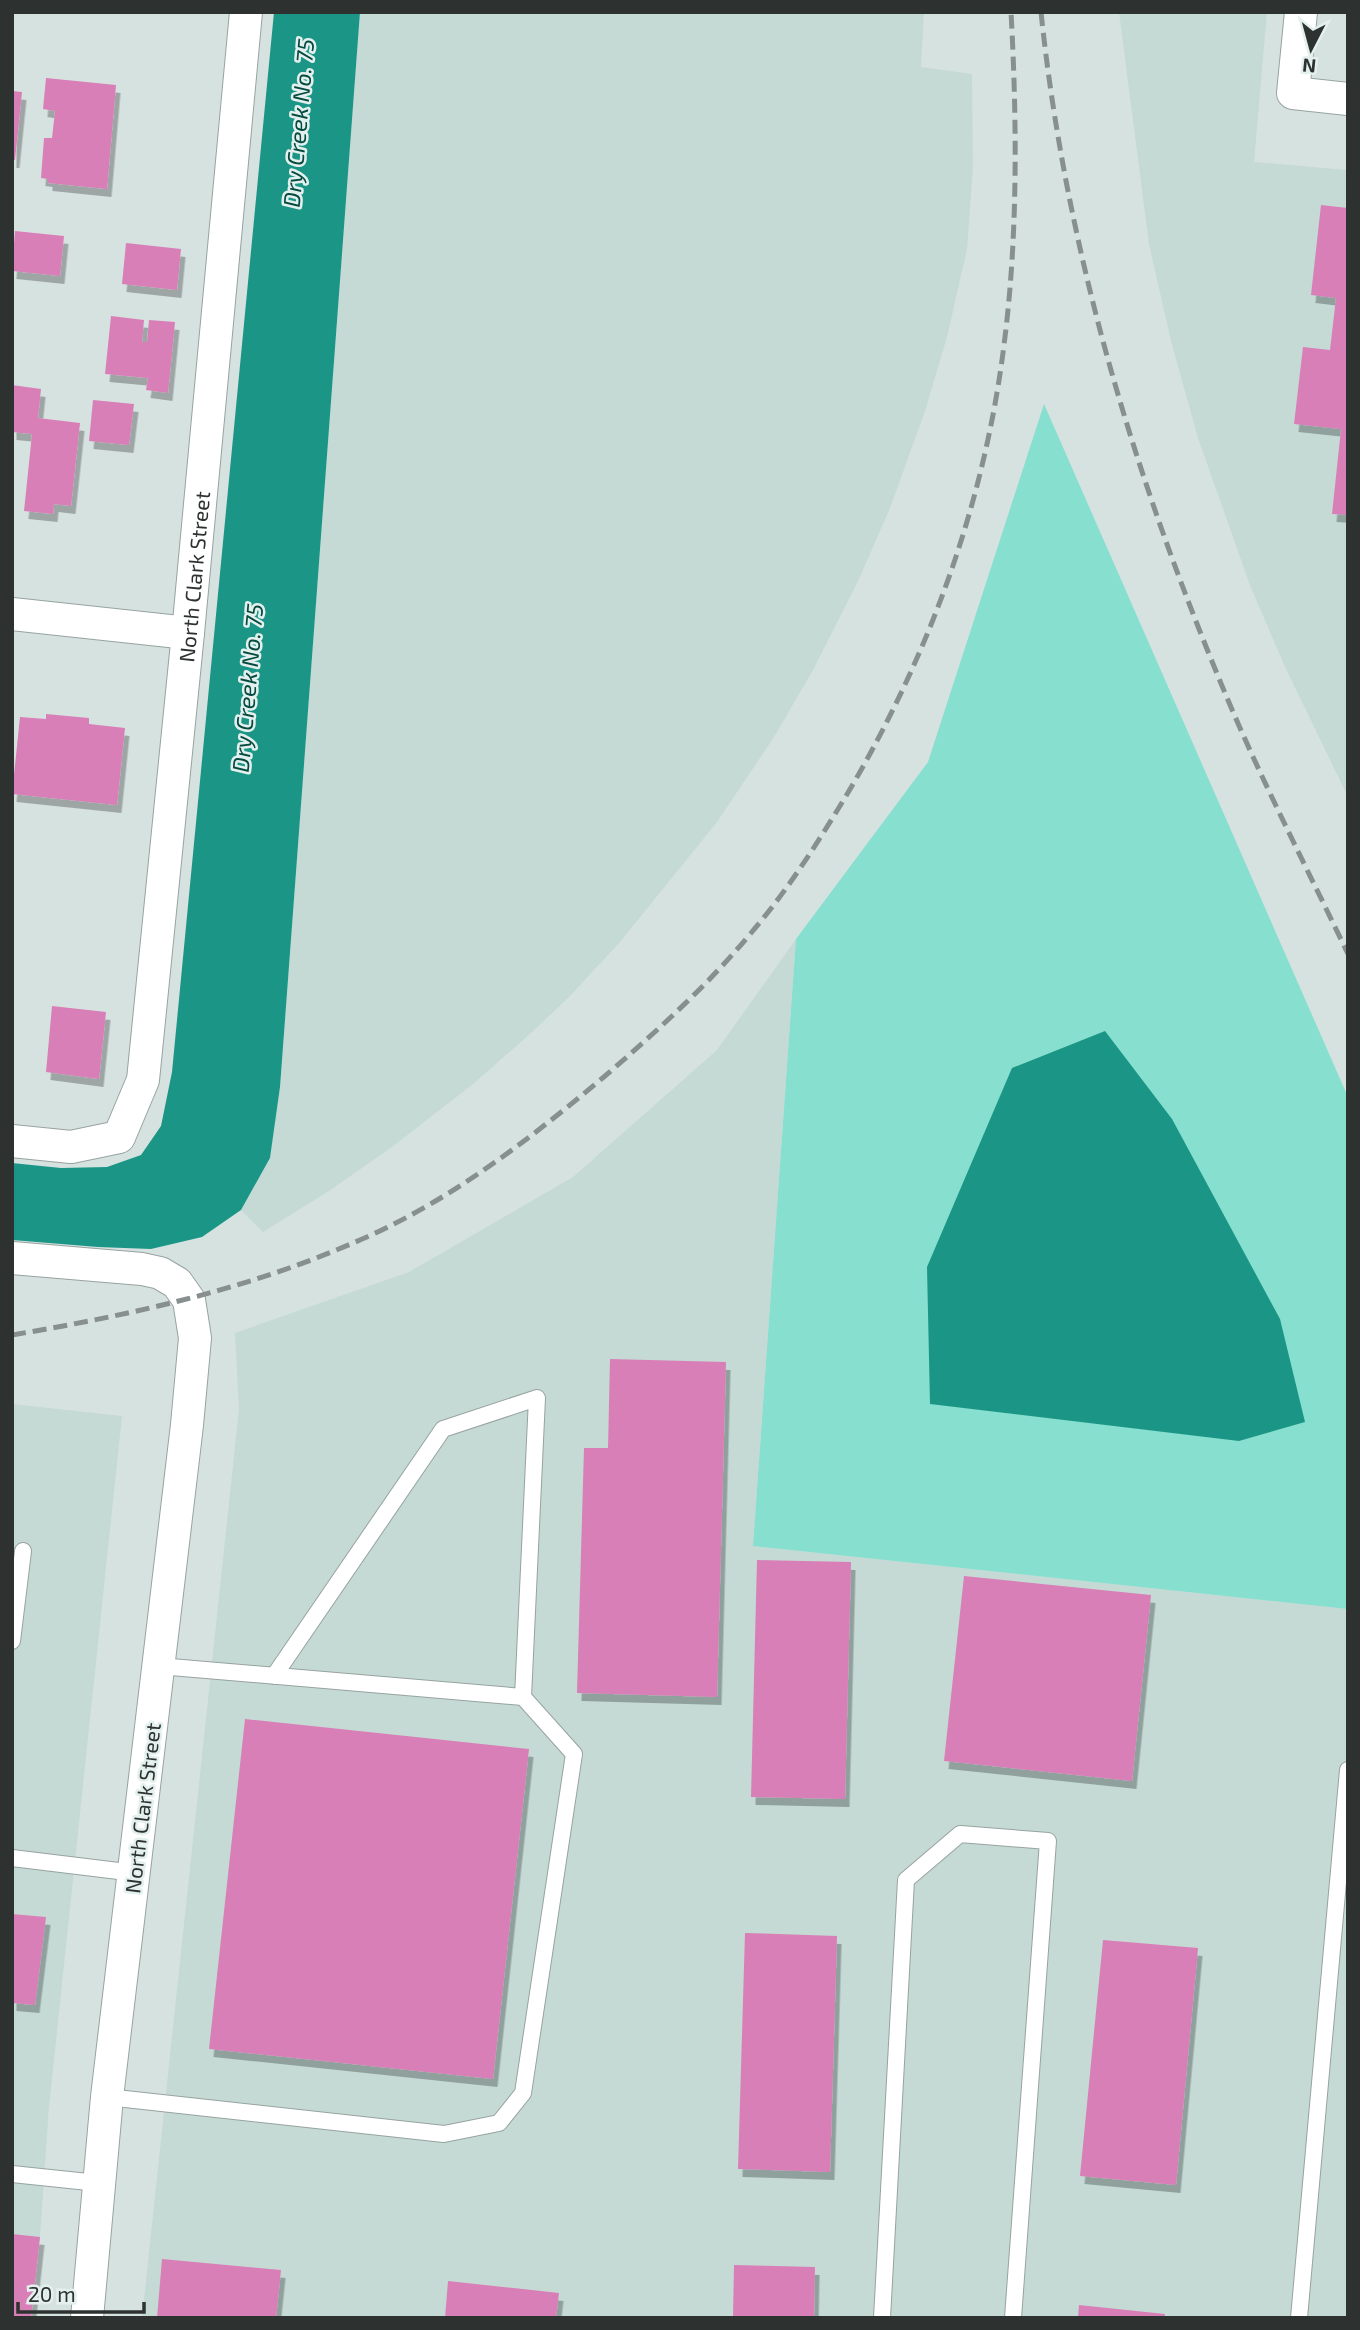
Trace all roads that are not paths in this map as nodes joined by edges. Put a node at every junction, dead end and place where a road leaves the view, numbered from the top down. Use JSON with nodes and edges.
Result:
{"nodes":[{"id":1,"x":246,"y":12,"type":"edge"},
{"id":2,"x":1301,"y":12,"type":"edge"},
{"id":3,"x":1348,"y":99,"type":"edge"},
{"id":4,"x":12,"y":614,"type":"edge"},
{"id":5,"x":188,"y":633,"type":"junction"},
{"id":6,"x":12,"y":1141,"type":"edge"},
{"id":7,"x":12,"y":1258,"type":"edge"},
{"id":8,"x":23,"y":1551,"type":"dead end"},
{"id":9,"x":12,"y":1641,"type":"edge"},
{"id":10,"x":159,"y":1666,"type":"junction"},
{"id":11,"x":274,"y":1676,"type":"junction"},
{"id":12,"x":523,"y":1697,"type":"junction"},
{"id":13,"x":1348,"y":1770,"type":"edge"},
{"id":14,"x":12,"y":1858,"type":"edge"},
{"id":15,"x":135,"y":1873,"type":"junction"},
{"id":16,"x":107,"y":2097,"type":"junction"},
{"id":17,"x":12,"y":2174,"type":"edge"},
{"id":18,"x":98,"y":2183,"type":"junction"},
{"id":19,"x":87,"y":2318,"type":"edge"},
{"id":20,"x":882,"y":2318,"type":"edge"},
{"id":21,"x":1013,"y":2318,"type":"edge"},
{"id":22,"x":1299,"y":2318,"type":"edge"}],
"edges":[{"from":1,"to":5,"type":"street","name":"North Clark Street"},
{"from":2,"to":3,"type":"street"},
{"from":4,"to":5,"type":"street"},
{"from":5,"to":6,"type":"street","name":"North Clark Street"},
{"from":7,"to":10,"type":"street","name":"North Clark Street"},
{"from":8,"to":9,"type":"lane"},
{"from":10,"to":11,"type":"lane"},
{"from":10,"to":15,"type":"street","name":"North Clark Street"},
{"from":11,"to":12,"type":"lane"},
{"from":11,"to":12,"type":"lane"},
{"from":12,"to":16,"type":"lane"},
{"from":13,"to":22,"type":"lane"},
{"from":14,"to":15,"type":"lane"},
{"from":15,"to":16,"type":"street","name":"North Clark Street"},
{"from":16,"to":18,"type":"street","name":"North Clark Street"},
{"from":17,"to":18,"type":"lane"},
{"from":18,"to":19,"type":"street","name":"North Clark Street"},
{"from":20,"to":21,"type":"lane"}]}
